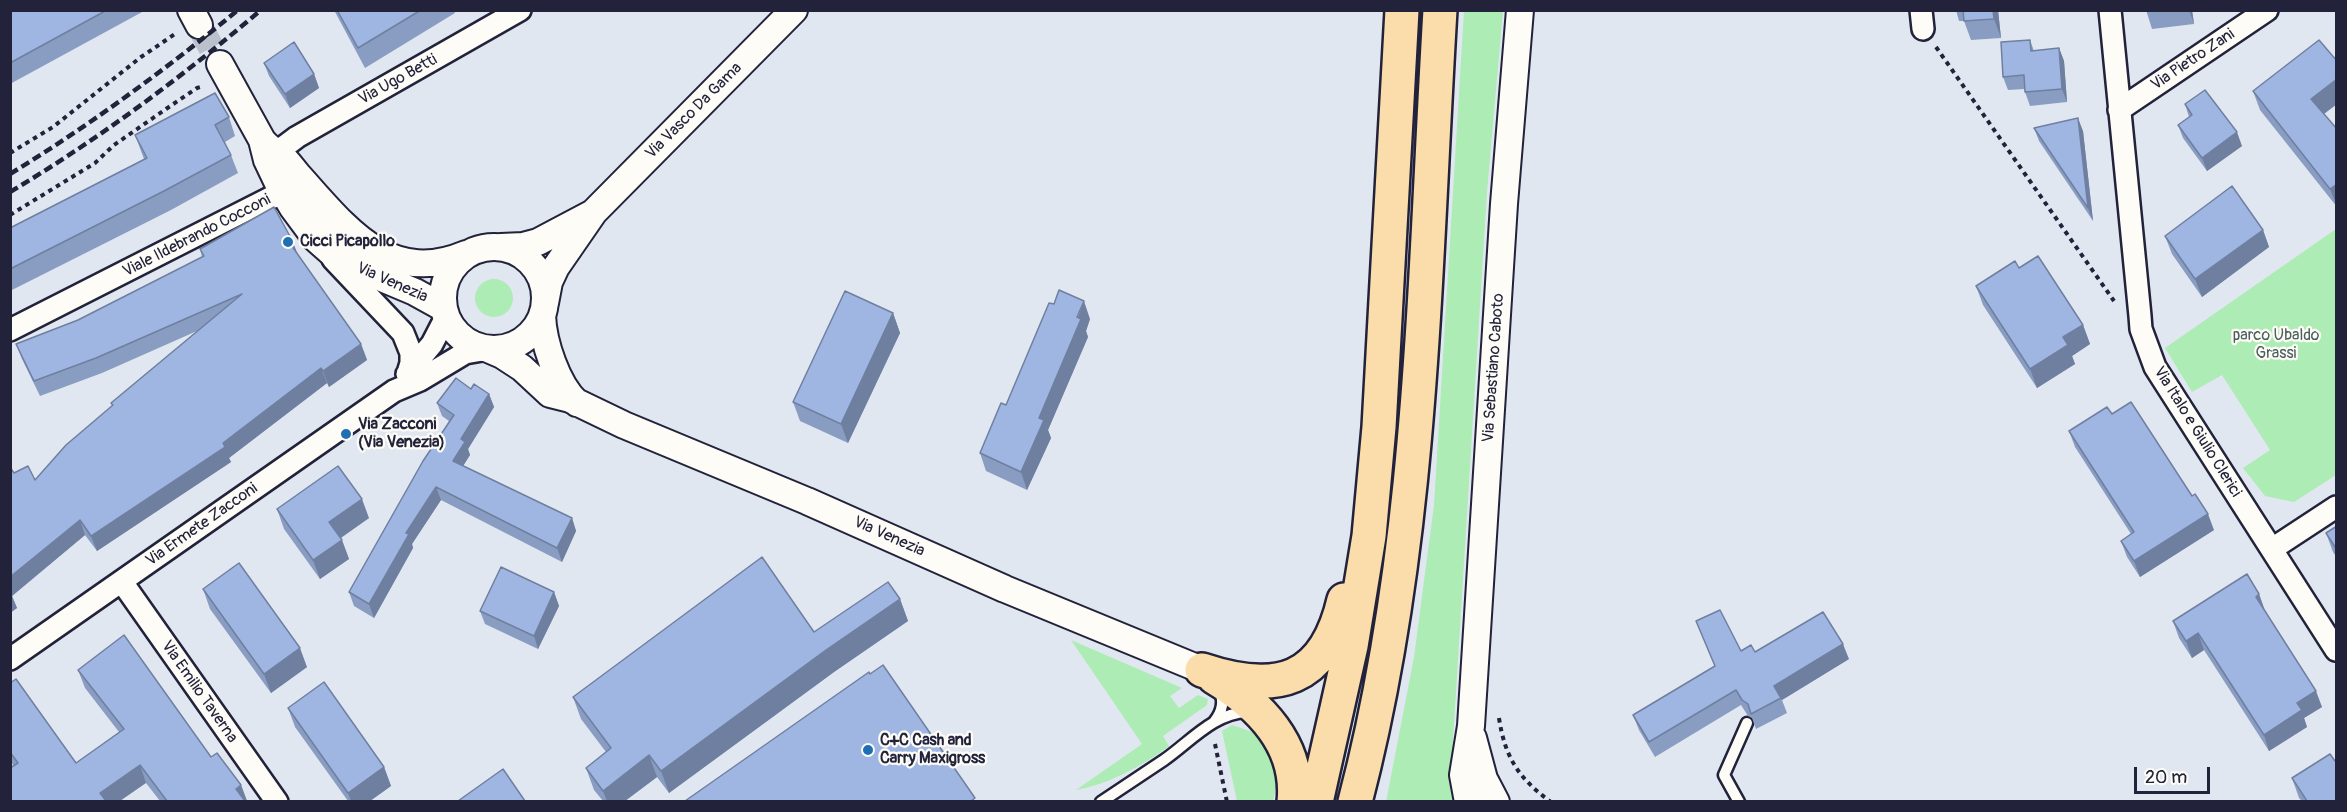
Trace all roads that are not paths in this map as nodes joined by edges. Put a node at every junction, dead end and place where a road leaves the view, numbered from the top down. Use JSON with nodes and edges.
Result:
{"nodes":[{"id":1,"x":520,"y":10,"type":"edge"},
{"id":2,"x":794,"y":10,"type":"edge"},
{"id":3,"x":1402,"y":10,"type":"edge"},
{"id":4,"x":1440,"y":10,"type":"edge"},
{"id":5,"x":1520,"y":10,"type":"edge"},
{"id":6,"x":2110,"y":10,"type":"edge"},
{"id":7,"x":2267,"y":10,"type":"edge"},
{"id":8,"x":220,"y":64,"type":"tunnel mouth"},
{"id":9,"x":2119,"y":110,"type":"junction"},
{"id":10,"x":269,"y":146,"type":"junction"},
{"id":11,"x":285,"y":194,"type":"junction"},
{"id":12,"x":594,"y":212,"type":"junction"},
{"id":13,"x":312,"y":233,"type":"junction"},
{"id":14,"x":481,"y":250,"type":"junction"},
{"id":15,"x":407,"y":262,"type":"junction"},
{"id":16,"x":543,"y":309,"type":"junction"},
{"id":17,"x":445,"y":313,"type":"junction"},
{"id":18,"x":10,"y":330,"type":"edge"},
{"id":19,"x":488,"y":349,"type":"junction"},
{"id":20,"x":1382,"y":370,"type":"junction"},
{"id":21,"x":408,"y":373,"type":"junction"},
{"id":22,"x":394,"y":391,"type":"junction"},
{"id":23,"x":577,"y":403,"type":"junction"},
{"id":24,"x":2337,"y":507,"type":"edge"},
{"id":25,"x":1404,"y":549,"type":"junction"},
{"id":26,"x":2272,"y":549,"type":"junction"},
{"id":27,"x":122,"y":582,"type":"junction"},
{"id":28,"x":2337,"y":650,"type":"edge"},
{"id":29,"x":10,"y":659,"type":"edge"},
{"id":30,"x":1202,"y":670,"type":"junction"},
{"id":31,"x":1214,"y":722,"type":"junction"},
{"id":32,"x":1747,"y":723,"type":"edge"},
{"id":33,"x":1272,"y":726,"type":"junction"},
{"id":34,"x":1471,"y":726,"type":"junction"},
{"id":35,"x":277,"y":801,"type":"edge"},
{"id":36,"x":1101,"y":801,"type":"edge"},
{"id":37,"x":1293,"y":801,"type":"edge"},
{"id":38,"x":1316,"y":801,"type":"edge"},
{"id":39,"x":1355,"y":801,"type":"edge"},
{"id":40,"x":1376,"y":801,"type":"edge"},
{"id":41,"x":1468,"y":801,"type":"edge"},
{"id":42,"x":1496,"y":801,"type":"edge"},
{"id":43,"x":1739,"y":801,"type":"edge"}],
"edges":[{"from":1,"to":10,"type":"street","name":"Via Ugo Betti"},
{"from":2,"to":12,"type":"street","name":"Via Vasco Da Gama"},
{"from":3,"to":20,"type":"highway"},
{"from":4,"to":25,"type":"highway"},
{"from":5,"to":34,"type":"street","name":"Via Sebastiano Caboto"},
{"from":6,"to":9,"type":"street","name":"Via Italo e Giulio Clerici"},
{"from":7,"to":9,"type":"street","name":"Via Pietro Zani"},
{"from":8,"to":10,"type":"street","name":"Via Venezia"},
{"from":9,"to":26,"type":"street","name":"Via Italo e Giulio Clerici"},
{"from":10,"to":11,"type":"street","name":"Via Venezia"},
{"from":10,"to":15,"type":"street","name":"Via Venezia"},
{"from":11,"to":13,"type":"street","name":"Via Venezia"},
{"from":11,"to":15,"type":"street","name":"Viale Ildebrando Cocconi"},
{"from":11,"to":18,"type":"street","name":"Viale Ildebrando Cocconi"},
{"from":12,"to":14,"type":"street","name":"Via Vasco Da Gama"},
{"from":12,"to":16,"type":"street","name":"Via Vasco Da Gama"},
{"from":13,"to":17,"type":"street","name":"Via Venezia"},
{"from":13,"to":21,"type":"street"},
{"from":14,"to":15,"type":"street","name":"Via Venezia"},
{"from":14,"to":16,"type":"street"},
{"from":14,"to":17,"type":"street","name":"Via Venezia"},
{"from":16,"to":19,"type":"street"},
{"from":16,"to":23,"type":"street"},
{"from":17,"to":19,"type":"street","name":"Via Venezia"},
{"from":17,"to":21,"type":"street","name":"Via Ermete Zacconi"},
{"from":19,"to":22,"type":"street","name":"Via Ermete Zacconi"},
{"from":19,"to":23,"type":"street","name":"Via Venezia"},
{"from":20,"to":30,"type":"highway"},
{"from":20,"to":38,"type":"highway"},
{"from":21,"to":22,"type":"street","name":"Via Ermete Zacconi"},
{"from":22,"to":27,"type":"street","name":"Via Ermete Zacconi"},
{"from":23,"to":30,"type":"street","name":"Via Venezia"},
{"from":24,"to":26,"type":"street"},
{"from":25,"to":39,"type":"highway"},
{"from":25,"to":40,"type":"highway"},
{"from":26,"to":28,"type":"street","name":"Via Italo e Giulio Clerici"},
{"from":27,"to":29,"type":"street","name":"Via Ermete Zacconi"},
{"from":27,"to":35,"type":"street","name":"Via Emilio Taverna"},
{"from":30,"to":31,"type":"lane"},
{"from":30,"to":33,"type":"highway"},
{"from":31,"to":33,"type":"lane"},
{"from":31,"to":36,"type":"lane"},
{"from":32,"to":43,"type":"lane"},
{"from":33,"to":37,"type":"highway"},
{"from":34,"to":41,"type":"street","name":"Via Sebastiano Caboto"},
{"from":34,"to":42,"type":"street","name":"Via Sebastiano Caboto"}]}
